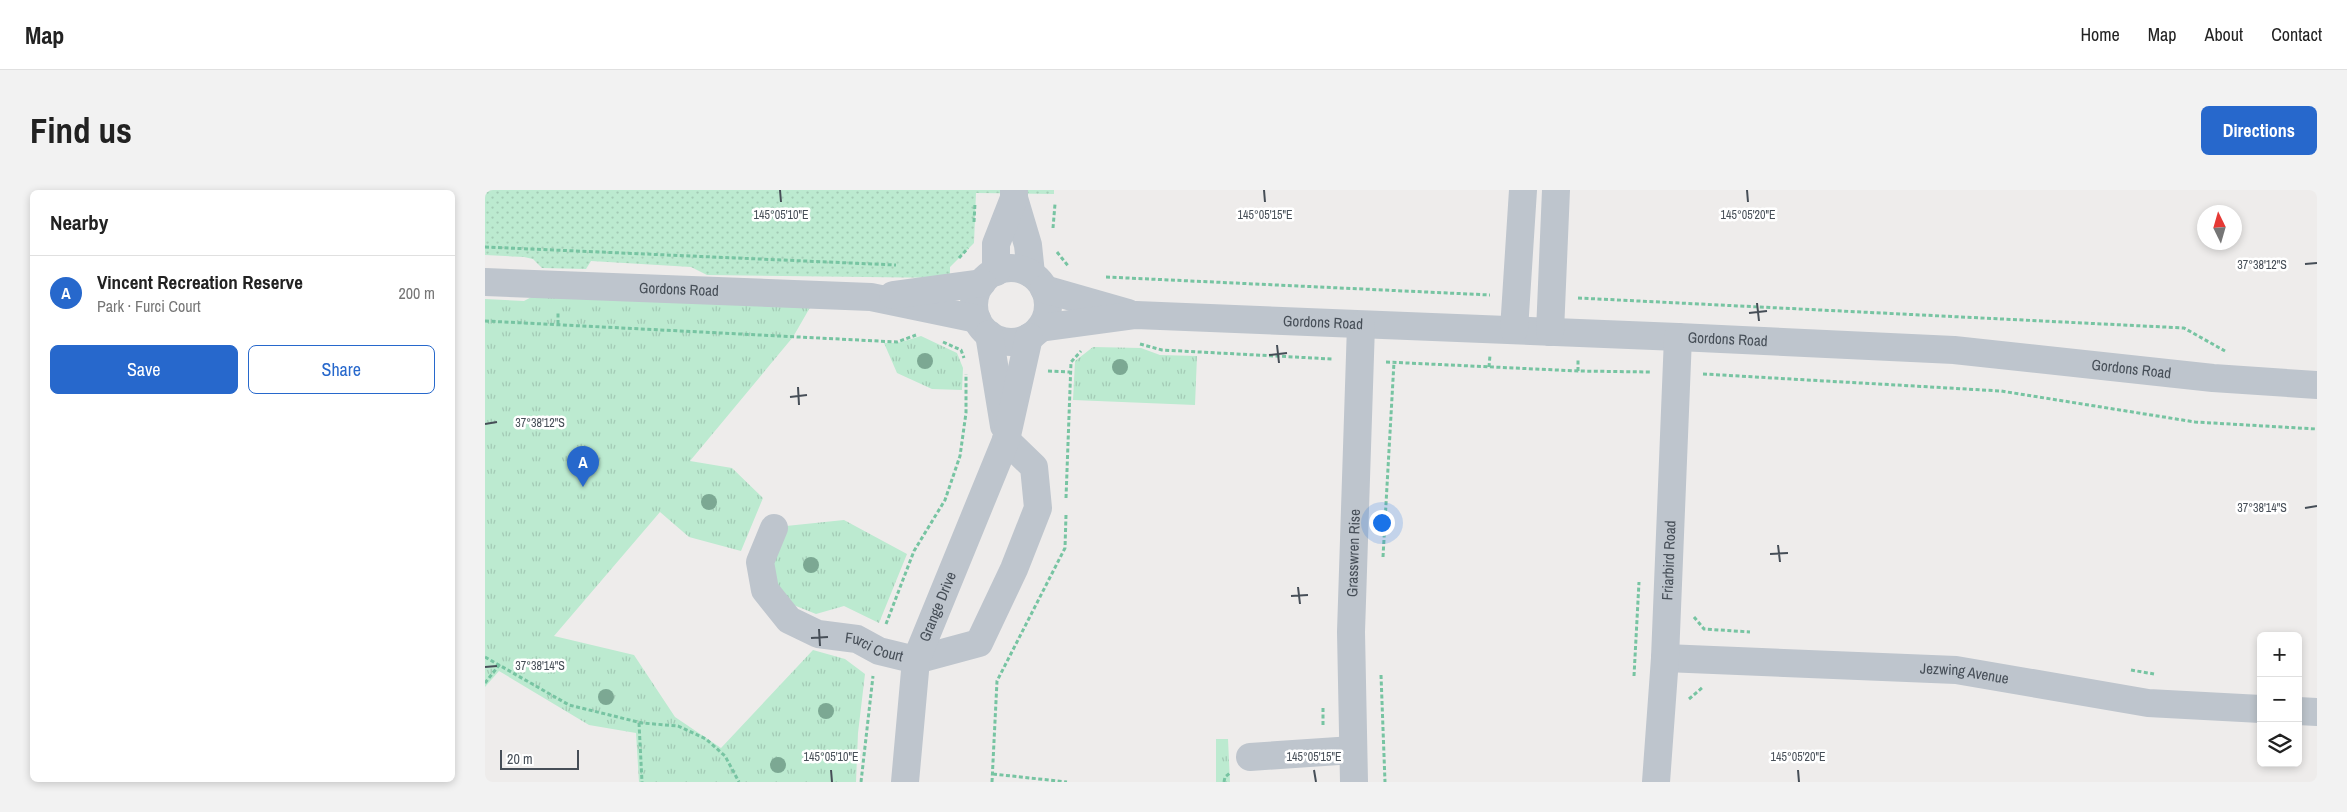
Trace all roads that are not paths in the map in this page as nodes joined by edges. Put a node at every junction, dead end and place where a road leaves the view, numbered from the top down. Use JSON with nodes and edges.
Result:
{"nodes":[{"id":1,"x":1523,"y":190,"type":"edge"},
{"id":2,"x":1556,"y":190,"type":"edge"},
{"id":3,"x":1014,"y":194,"type":"edge"},
{"id":4,"x":989,"y":277,"type":"junction"},
{"id":5,"x":1037,"y":281,"type":"junction"},
{"id":6,"x":485,"y":282,"type":"edge"},
{"id":7,"x":871,"y":298,"type":"junction"},
{"id":8,"x":1136,"y":315,"type":"junction"},
{"id":9,"x":1361,"y":325,"type":"junction"},
{"id":10,"x":983,"y":327,"type":"junction"},
{"id":11,"x":1514,"y":330,"type":"junction"},
{"id":12,"x":1550,"y":332,"type":"junction"},
{"id":13,"x":1035,"y":333,"type":"junction"},
{"id":14,"x":1678,"y":337,"type":"junction"},
{"id":15,"x":2317,"y":385,"type":"edge"},
{"id":16,"x":1006,"y":440,"type":"junction"},
{"id":17,"x":773,"y":528,"type":"dead end"},
{"id":18,"x":1665,"y":658,"type":"junction"},
{"id":19,"x":916,"y":660,"type":"junction"},
{"id":20,"x":2257,"y":709,"type":"edge"},
{"id":21,"x":2302,"y":711,"type":"edge"},
{"id":22,"x":2317,"y":712,"type":"edge"},
{"id":23,"x":1353,"y":750,"type":"junction"},
{"id":24,"x":1250,"y":757,"type":"dead end"},
{"id":25,"x":905,"y":782,"type":"edge"},
{"id":26,"x":1354,"y":782,"type":"edge"},
{"id":27,"x":1656,"y":782,"type":"edge"}],
"edges":[{"from":1,"to":11,"type":"street"},
{"from":2,"to":12,"type":"street"},
{"from":3,"to":4,"type":"street"},
{"from":3,"to":5,"type":"street"},
{"from":4,"to":5,"type":"street"},
{"from":4,"to":7,"type":"street","name":"Gordons Road"},
{"from":4,"to":10,"type":"street"},
{"from":5,"to":8,"type":"street","name":"Gordons Road"},
{"from":5,"to":13,"type":"street"},
{"from":6,"to":7,"type":"street","name":"Gordons Road"},
{"from":7,"to":10,"type":"street","name":"Gordons Road"},
{"from":8,"to":9,"type":"street","name":"Gordons Road"},
{"from":8,"to":13,"type":"street","name":"Gordons Road"},
{"from":9,"to":11,"type":"street","name":"Gordons Road"},
{"from":9,"to":23,"type":"street","name":"Grasswren Rise"},
{"from":10,"to":13,"type":"street"},
{"from":10,"to":16,"type":"street"},
{"from":11,"to":12,"type":"street","name":"Gordons Road"},
{"from":12,"to":14,"type":"street","name":"Gordons Road"},
{"from":13,"to":16,"type":"street","name":"Grange Drive"},
{"from":14,"to":15,"type":"street","name":"Gordons Road"},
{"from":14,"to":18,"type":"street","name":"Friarbird Road"},
{"from":16,"to":19,"type":"street","name":"Grange Drive"},
{"from":16,"to":19,"type":"street"},
{"from":17,"to":19,"type":"street","name":"Furci Court"},
{"from":18,"to":20,"type":"street","name":"Jezwing Avenue"},
{"from":18,"to":27,"type":"street","name":"Friarbird Road"},
{"from":19,"to":25,"type":"street","name":"Grange Drive"},
{"from":21,"to":22,"type":"street"},
{"from":23,"to":24,"type":"street"},
{"from":23,"to":26,"type":"street","name":"Grasswren Rise"}]}
